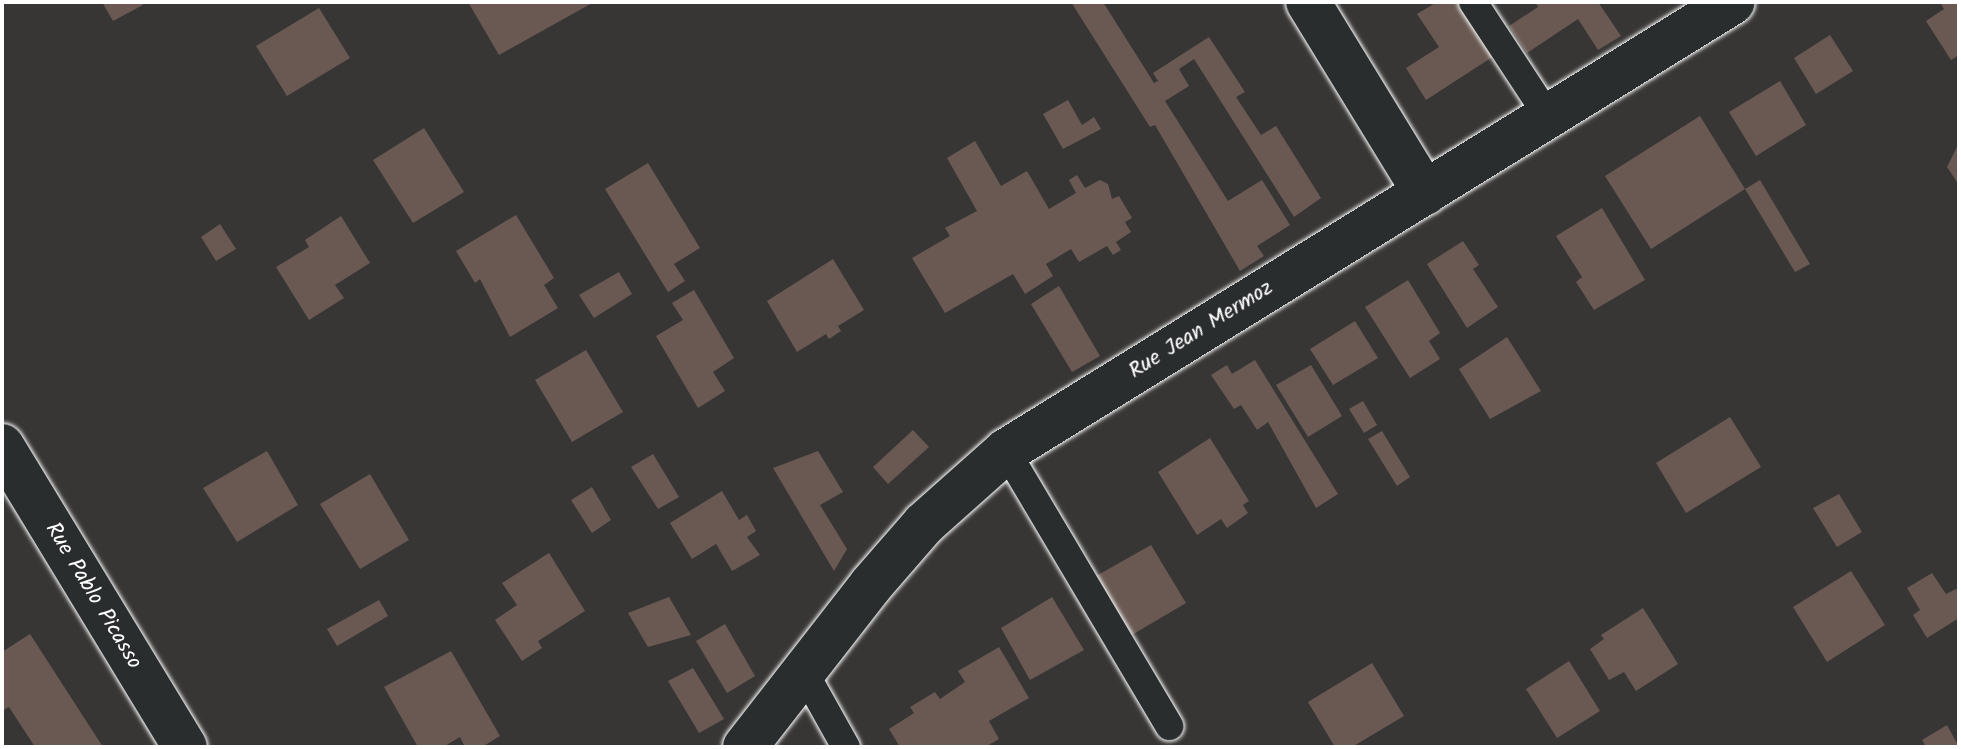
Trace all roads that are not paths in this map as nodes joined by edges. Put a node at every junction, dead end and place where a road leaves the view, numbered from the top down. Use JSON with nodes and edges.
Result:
{"nodes":[{"id":1,"x":1308,"y":2,"type":"edge"},
{"id":2,"x":1473,"y":2,"type":"edge"},
{"id":3,"x":1733,"y":2,"type":"edge"},
{"id":4,"x":1548,"y":116,"type":"junction"},
{"id":5,"x":1425,"y":193,"type":"junction"},
{"id":6,"x":2,"y":446,"type":"edge"},
{"id":7,"x":1006,"y":451,"type":"junction"},
{"id":8,"x":804,"y":672,"type":"junction"},
{"id":9,"x":1169,"y":726,"type":"dead end"},
{"id":10,"x":185,"y":747,"type":"edge"},
{"id":11,"x":745,"y":747,"type":"edge"},
{"id":12,"x":846,"y":747,"type":"edge"}],
"edges":[{"from":1,"to":5,"type":"street"},
{"from":2,"to":4,"type":"lane"},
{"from":3,"to":4,"type":"street","name":"Rue Jean Mermoz"},
{"from":4,"to":5,"type":"street","name":"Rue Jean Mermoz"},
{"from":5,"to":7,"type":"street","name":"Rue Jean Mermoz"},
{"from":6,"to":10,"type":"street","name":"Rue Pablo Picasso"},
{"from":7,"to":8,"type":"street","name":"Rue Jean Mermoz"},
{"from":7,"to":9,"type":"lane"},
{"from":8,"to":11,"type":"street","name":"Rue Jean Mermoz"},
{"from":8,"to":12,"type":"lane"}]}
